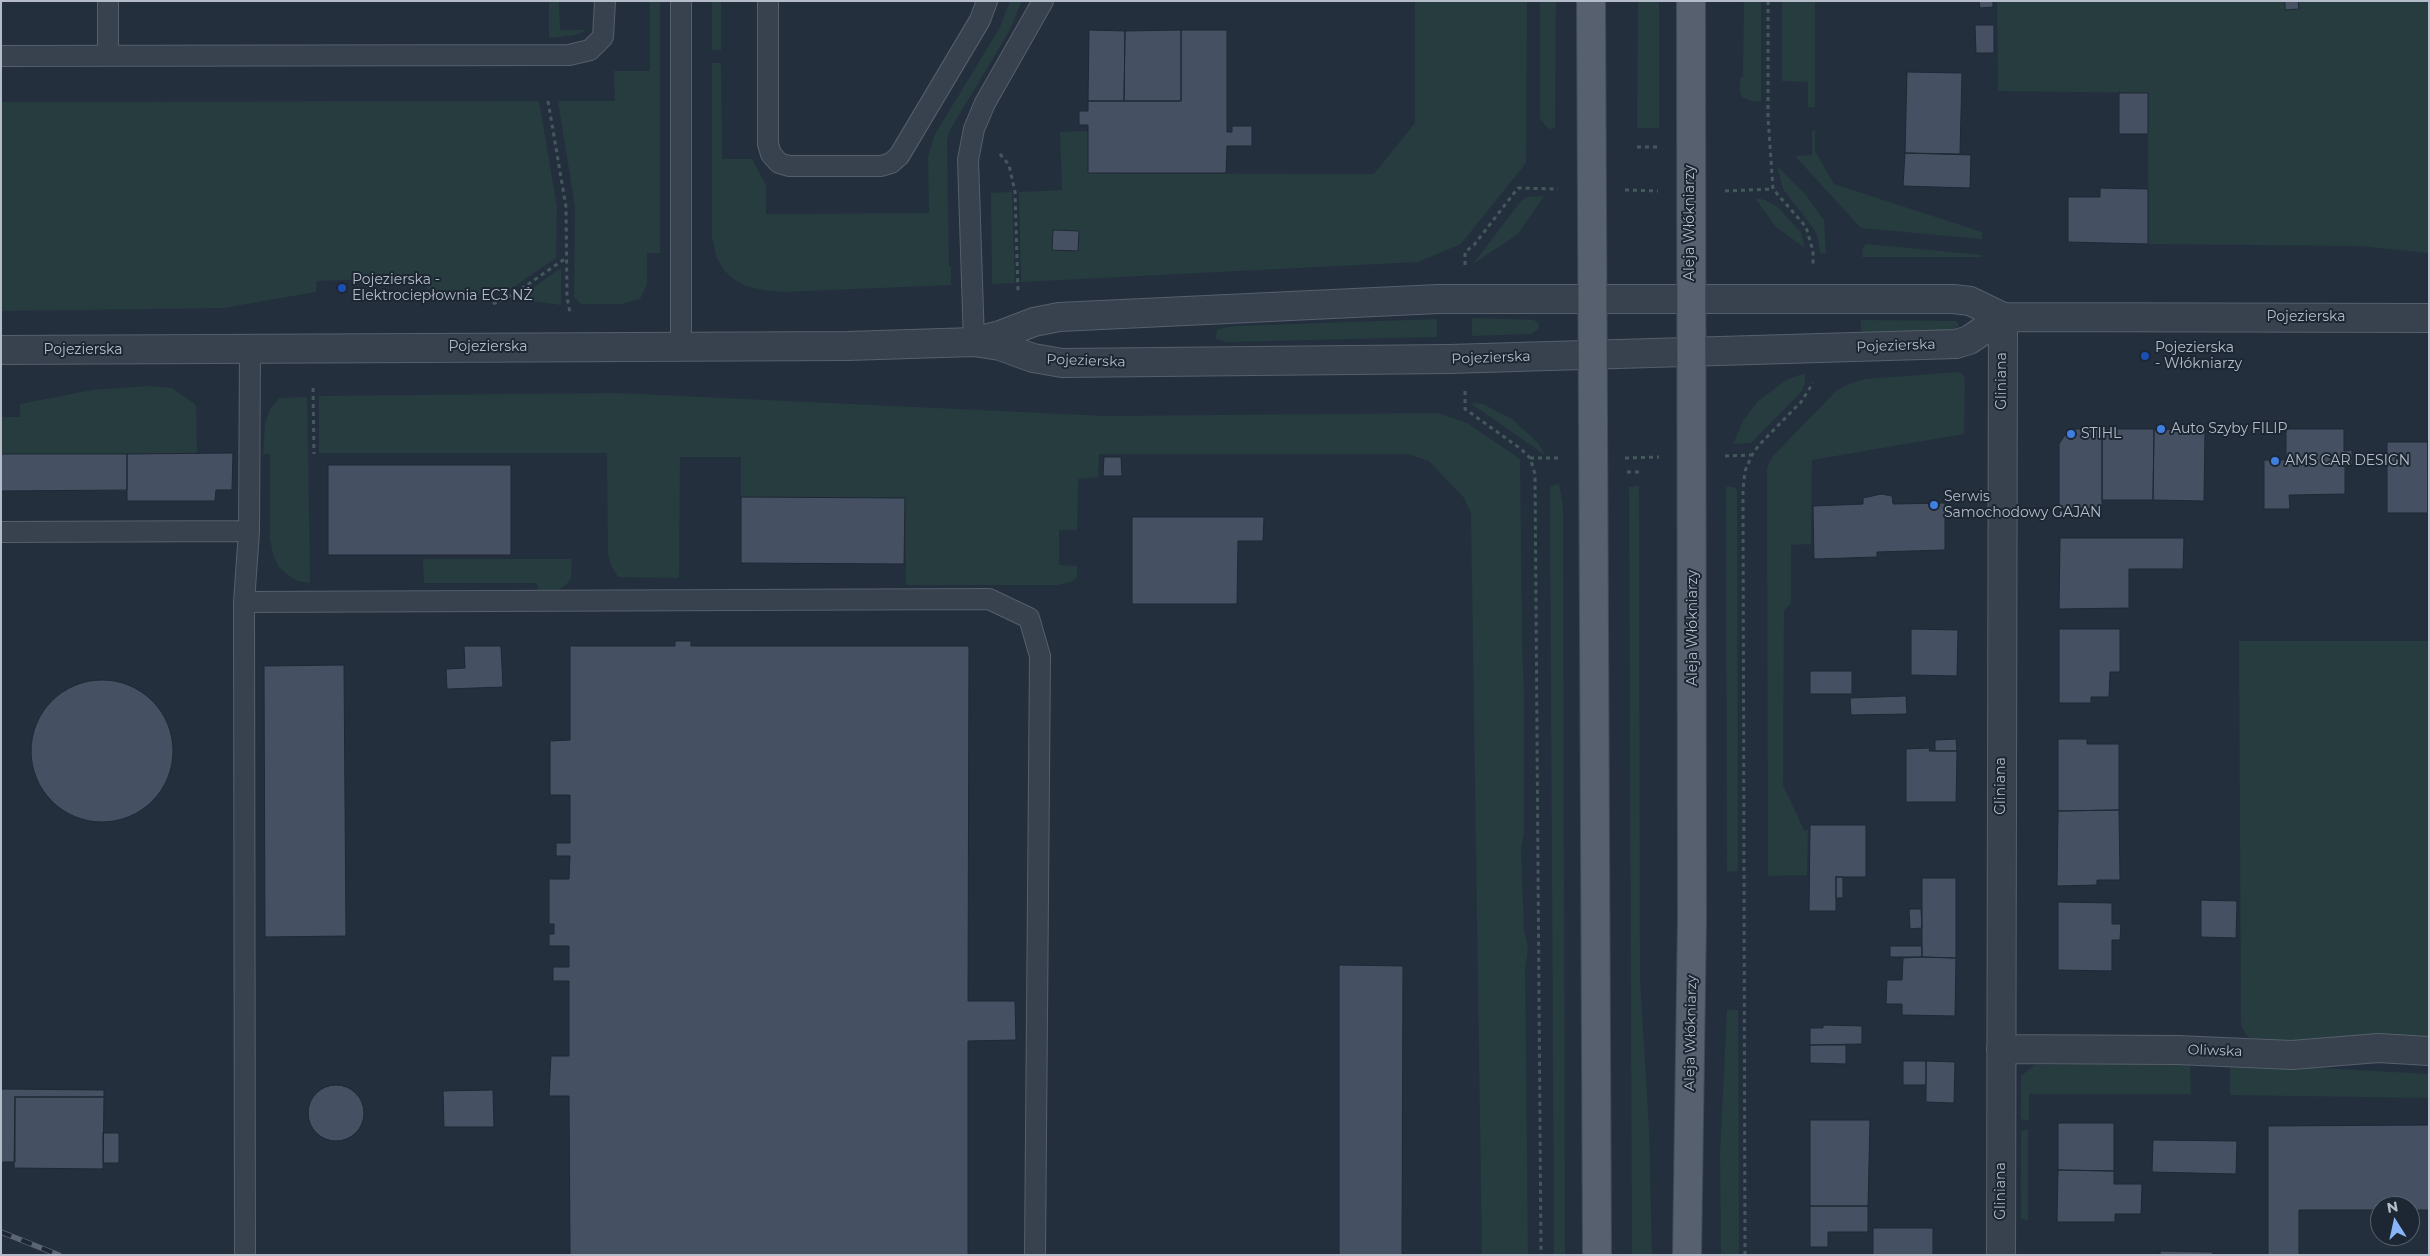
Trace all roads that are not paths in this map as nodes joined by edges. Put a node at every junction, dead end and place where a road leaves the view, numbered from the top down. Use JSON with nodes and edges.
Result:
{"nodes":[{"id":1,"x":108,"y":1,"type":"edge"},
{"id":2,"x":605,"y":1,"type":"edge"},
{"id":3,"x":681,"y":1,"type":"edge"},
{"id":4,"x":768,"y":1,"type":"edge"},
{"id":5,"x":987,"y":1,"type":"edge"},
{"id":6,"x":1043,"y":1,"type":"edge"},
{"id":7,"x":1591,"y":1,"type":"edge"},
{"id":8,"x":1691,"y":1,"type":"edge"},
{"id":9,"x":1,"y":56,"type":"edge"},
{"id":10,"x":108,"y":56,"type":"junction"},
{"id":11,"x":1593,"y":298,"type":"junction"},
{"id":12,"x":1690,"y":299,"type":"junction"},
{"id":13,"x":2003,"y":317,"type":"junction"},
{"id":14,"x":2429,"y":318,"type":"edge"},
{"id":15,"x":974,"y":342,"type":"junction"},
{"id":16,"x":681,"y":347,"type":"junction"},
{"id":17,"x":250,"y":349,"type":"junction"},
{"id":18,"x":1,"y":350,"type":"edge"},
{"id":19,"x":1691,"y":352,"type":"junction"},
{"id":20,"x":1594,"y":355,"type":"junction"},
{"id":21,"x":249,"y":531,"type":"junction"},
{"id":22,"x":1,"y":532,"type":"edge"},
{"id":23,"x":244,"y":602,"type":"junction"},
{"id":24,"x":2001,"y":1049,"type":"junction"},
{"id":25,"x":2429,"y":1051,"type":"edge"},
{"id":26,"x":245,"y":1255,"type":"edge"},
{"id":27,"x":1036,"y":1255,"type":"edge"},
{"id":28,"x":1598,"y":1255,"type":"edge"},
{"id":29,"x":1687,"y":1255,"type":"edge"},
{"id":30,"x":2001,"y":1255,"type":"edge"}],
"edges":[{"from":1,"to":10,"type":"lane"},
{"from":2,"to":10,"type":"lane"},
{"from":3,"to":16,"type":"lane"},
{"from":4,"to":5,"type":"lane"},
{"from":6,"to":15,"type":"lane"},
{"from":7,"to":11,"type":"main road"},
{"from":8,"to":12,"type":"main road","name":"Aleja Włókniarzy"},
{"from":9,"to":10,"type":"lane"},
{"from":11,"to":12,"type":"street","name":"Pojezierska"},
{"from":11,"to":15,"type":"street","name":"Pojezierska"},
{"from":11,"to":20,"type":"main road"},
{"from":12,"to":13,"type":"street","name":"Pojezierska"},
{"from":12,"to":19,"type":"main road","name":"Aleja Włókniarzy"},
{"from":13,"to":14,"type":"street","name":"Pojezierska"},
{"from":13,"to":19,"type":"street","name":"Pojezierska"},
{"from":13,"to":24,"type":"street","name":"Gliniana"},
{"from":15,"to":16,"type":"street","name":"Pojezierska"},
{"from":15,"to":20,"type":"street","name":"Pojezierska"},
{"from":16,"to":17,"type":"street","name":"Pojezierska"},
{"from":17,"to":18,"type":"street","name":"Pojezierska"},
{"from":17,"to":21,"type":"lane"},
{"from":19,"to":20,"type":"street","name":"Pojezierska"},
{"from":19,"to":29,"type":"main road","name":"Aleja Włókniarzy"},
{"from":20,"to":28,"type":"main road"},
{"from":21,"to":22,"type":"lane"},
{"from":21,"to":23,"type":"lane"},
{"from":23,"to":26,"type":"lane"},
{"from":23,"to":27,"type":"lane"},
{"from":24,"to":25,"type":"street","name":"Oliwska"},
{"from":24,"to":30,"type":"street","name":"Gliniana"}]}
